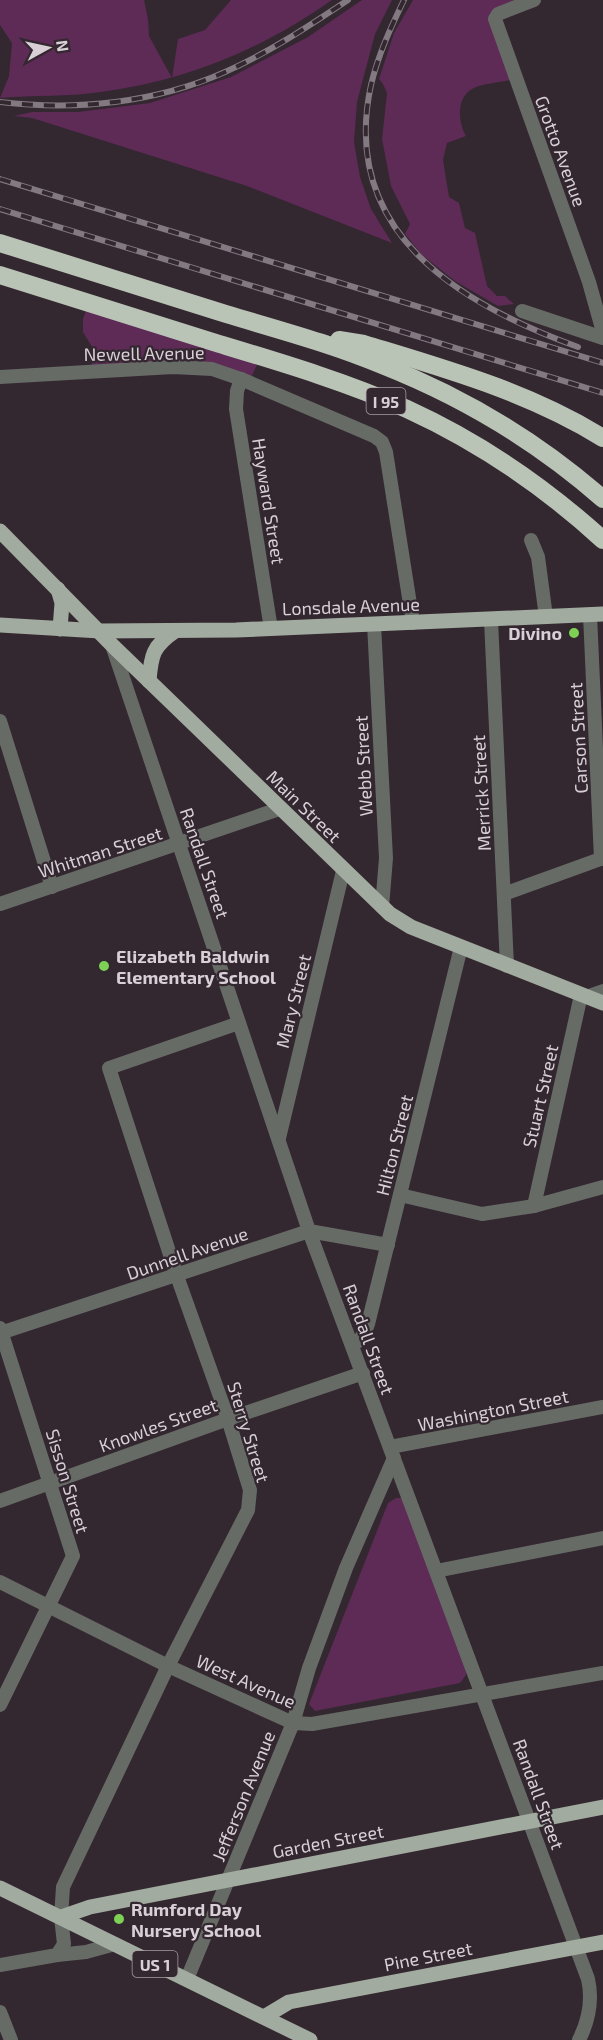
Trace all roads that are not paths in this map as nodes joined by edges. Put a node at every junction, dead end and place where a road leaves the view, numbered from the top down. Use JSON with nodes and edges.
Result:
{"nodes":[{"id":1,"x":534,"y":0,"type":"edge"},
{"id":2,"x":0,"y":243,"type":"edge"},
{"id":3,"x":0,"y":275,"type":"edge"},
{"id":4,"x":603,"y":277,"type":"edge"},
{"id":5,"x":589,"y":282,"type":"junction"},
{"id":6,"x":522,"y":311,"type":"dead end"},
{"id":7,"x":280,"y":330,"type":"junction"},
{"id":8,"x":603,"y":332,"type":"edge"},
{"id":9,"x":603,"y":338,"type":"edge"},
{"id":10,"x":0,"y":377,"type":"edge"},
{"id":11,"x":241,"y":379,"type":"junction"},
{"id":12,"x":603,"y":438,"type":"edge"},
{"id":13,"x":603,"y":499,"type":"edge"},
{"id":14,"x":0,"y":531,"type":"edge"},
{"id":15,"x":531,"y":540,"type":"dead end"},
{"id":16,"x":603,"y":540,"type":"edge"},
{"id":17,"x":58,"y":589,"type":"junction"},
{"id":18,"x":596,"y":615,"type":"edge"},
{"id":19,"x":546,"y":617,"type":"junction"},
{"id":20,"x":491,"y":620,"type":"junction"},
{"id":21,"x":413,"y":623,"type":"junction"},
{"id":22,"x":374,"y":624,"type":"junction"},
{"id":23,"x":0,"y":625,"type":"edge"},
{"id":24,"x":60,"y":629,"type":"junction"},
{"id":25,"x":271,"y":629,"type":"junction"},
{"id":26,"x":100,"y":631,"type":"junction"},
{"id":27,"x":175,"y":631,"type":"junction"},
{"id":28,"x":112,"y":645,"type":"junction"},
{"id":29,"x":149,"y":681,"type":"junction"},
{"id":30,"x":0,"y":721,"type":"edge"},
{"id":31,"x":279,"y":808,"type":"junction"},
{"id":32,"x":179,"y":844,"type":"junction"},
{"id":33,"x":602,"y":859,"type":"edge"},
{"id":34,"x":343,"y":871,"type":"junction"},
{"id":35,"x":52,"y":887,"type":"junction"},
{"id":36,"x":504,"y":894,"type":"junction"},
{"id":37,"x":0,"y":904,"type":"edge"},
{"id":38,"x":382,"y":907,"type":"junction"},
{"id":39,"x":461,"y":947,"type":"junction"},
{"id":40,"x":507,"y":966,"type":"junction"},
{"id":41,"x":603,"y":991,"type":"edge"},
{"id":42,"x":583,"y":996,"type":"junction"},
{"id":43,"x":603,"y":1003,"type":"edge"},
{"id":44,"x":239,"y":1023,"type":"junction"},
{"id":45,"x":279,"y":1140,"type":"junction"},
{"id":46,"x":603,"y":1187,"type":"edge"},
{"id":47,"x":400,"y":1195,"type":"junction"},
{"id":48,"x":534,"y":1206,"type":"junction"},
{"id":49,"x":309,"y":1231,"type":"junction"},
{"id":50,"x":388,"y":1245,"type":"junction"},
{"id":51,"x":177,"y":1276,"type":"junction"},
{"id":52,"x":0,"y":1332,"type":"edge"},
{"id":53,"x":352,"y":1345,"type":"junction"},
{"id":54,"x":363,"y":1373,"type":"junction"},
{"id":55,"x":603,"y":1407,"type":"edge"},
{"id":56,"x":228,"y":1419,"type":"junction"},
{"id":57,"x":392,"y":1453,"type":"junction"},
{"id":58,"x":50,"y":1483,"type":"junction"},
{"id":59,"x":0,"y":1501,"type":"edge"},
{"id":60,"x":603,"y":1538,"type":"edge"},
{"id":61,"x":436,"y":1571,"type":"junction"},
{"id":62,"x":0,"y":1582,"type":"edge"},
{"id":63,"x":49,"y":1606,"type":"junction"},
{"id":64,"x":168,"y":1666,"type":"junction"},
{"id":65,"x":603,"y":1673,"type":"edge"},
{"id":66,"x":482,"y":1694,"type":"junction"},
{"id":67,"x":0,"y":1705,"type":"edge"},
{"id":68,"x":292,"y":1723,"type":"junction"},
{"id":69,"x":603,"y":1807,"type":"edge"},
{"id":70,"x":529,"y":1820,"type":"junction"},
{"id":71,"x":227,"y":1880,"type":"junction"},
{"id":72,"x":0,"y":1888,"type":"edge"},
{"id":73,"x":61,"y":1917,"type":"junction"},
{"id":74,"x":603,"y":1942,"type":"edge"},
{"id":75,"x":115,"y":1944,"type":"junction"},
{"id":76,"x":577,"y":1947,"type":"junction"},
{"id":77,"x":57,"y":1955,"type":"junction"},
{"id":78,"x":0,"y":1965,"type":"edge"},
{"id":79,"x":187,"y":1979,"type":"junction"},
{"id":80,"x":0,"y":2012,"type":"edge"},
{"id":81,"x":264,"y":2017,"type":"junction"},
{"id":82,"x":282,"y":2033,"type":"edge"},
{"id":83,"x":11,"y":2040,"type":"edge"},
{"id":84,"x":310,"y":2040,"type":"edge"},
{"id":85,"x":579,"y":2040,"type":"edge"}],
"edges":[{"from":1,"to":5,"type":"street","name":"Grotto Avenue"},
{"from":2,"to":7,"type":"highway","number":"I 95"},
{"from":3,"to":16,"type":"highway","number":"I 95"},
{"from":4,"to":5,"type":"street"},
{"from":5,"to":8,"type":"street","name":"Grotto Avenue"},
{"from":6,"to":9,"type":"street"},
{"from":7,"to":12,"type":"highway"},
{"from":7,"to":13,"type":"highway","number":"I 95"},
{"from":10,"to":11,"type":"street","name":"Newell Avenue"},
{"from":11,"to":21,"type":"street","name":"Newell Avenue"},
{"from":11,"to":25,"type":"street","name":"Hayward Street"},
{"from":14,"to":17,"type":"main road","name":"Main Street"},
{"from":15,"to":19,"type":"street"},
{"from":17,"to":24,"type":"main road"},
{"from":17,"to":26,"type":"main road","name":"Main Street"},
{"from":18,"to":19,"type":"main road","name":"Lonsdale Avenue"},
{"from":18,"to":33,"type":"street","name":"Carson Street"},
{"from":19,"to":20,"type":"main road","name":"Lonsdale Avenue"},
{"from":20,"to":21,"type":"main road","name":"Lonsdale Avenue"},
{"from":20,"to":36,"type":"street","name":"Merrick Street"},
{"from":21,"to":22,"type":"main road","name":"Lonsdale Avenue"},
{"from":22,"to":25,"type":"main road","name":"Lonsdale Avenue"},
{"from":22,"to":38,"type":"street","name":"Webb Street"},
{"from":23,"to":24,"type":"main road"},
{"from":24,"to":26,"type":"main road"},
{"from":25,"to":27,"type":"main road","name":"Lonsdale Avenue"},
{"from":26,"to":27,"type":"main road","name":"Lonsdale Avenue"},
{"from":26,"to":28,"type":"main road","name":"Main Street"},
{"from":27,"to":29,"type":"main road"},
{"from":28,"to":29,"type":"main road","name":"Main Street"},
{"from":28,"to":32,"type":"street","name":"Randall Street"},
{"from":29,"to":31,"type":"main road","name":"Main Street"},
{"from":30,"to":35,"type":"street"},
{"from":31,"to":32,"type":"street","name":"Whitman Street"},
{"from":31,"to":34,"type":"main road","name":"Main Street"},
{"from":32,"to":35,"type":"street","name":"Whitman Street"},
{"from":32,"to":44,"type":"street","name":"Randall Street"},
{"from":33,"to":36,"type":"street"},
{"from":34,"to":38,"type":"main road","name":"Main Street"},
{"from":34,"to":45,"type":"street","name":"Mary Street"},
{"from":35,"to":37,"type":"street","name":"Whitman Street"},
{"from":36,"to":40,"type":"street","name":"Merrick Street"},
{"from":38,"to":39,"type":"main road","name":"Main Street"},
{"from":39,"to":40,"type":"main road","name":"Main Street"},
{"from":39,"to":47,"type":"street","name":"Hilton Street"},
{"from":40,"to":42,"type":"main road","name":"Main Street"},
{"from":41,"to":42,"type":"street"},
{"from":42,"to":43,"type":"main road","name":"Main Street"},
{"from":42,"to":48,"type":"street","name":"Stuart Street"},
{"from":44,"to":45,"type":"street","name":"Randall Street"},
{"from":44,"to":51,"type":"street","name":"Sterry Street"},
{"from":45,"to":49,"type":"street","name":"Randall Street"},
{"from":46,"to":48,"type":"street"},
{"from":47,"to":48,"type":"street"},
{"from":47,"to":50,"type":"street","name":"Hilton Street"},
{"from":49,"to":50,"type":"street","name":"Dunnell Avenue"},
{"from":49,"to":51,"type":"street","name":"Dunnell Avenue"},
{"from":49,"to":53,"type":"street","name":"Randall Street"},
{"from":50,"to":53,"type":"street","name":"Hilton Street"},
{"from":51,"to":52,"type":"street","name":"Dunnell Avenue"},
{"from":51,"to":56,"type":"street","name":"Sterry Street"},
{"from":52,"to":58,"type":"street","name":"Sisson Street"},
{"from":53,"to":54,"type":"street","name":"Randall Street"},
{"from":54,"to":56,"type":"street","name":"Knowles Street"},
{"from":54,"to":57,"type":"street","name":"Randall Street"},
{"from":55,"to":57,"type":"street","name":"Washington Street"},
{"from":56,"to":58,"type":"street","name":"Knowles Street"},
{"from":56,"to":64,"type":"street","name":"Sterry Street"},
{"from":57,"to":61,"type":"street","name":"Randall Street"},
{"from":57,"to":68,"type":"street","name":"Jefferson Avenue"},
{"from":58,"to":59,"type":"street","name":"Knowles Street"},
{"from":58,"to":63,"type":"street","name":"Sisson Street"},
{"from":60,"to":61,"type":"street"},
{"from":61,"to":66,"type":"street","name":"Randall Street"},
{"from":62,"to":63,"type":"street","name":"West Avenue"},
{"from":63,"to":64,"type":"street","name":"West Avenue"},
{"from":63,"to":67,"type":"street","name":"Sisson Street"},
{"from":64,"to":68,"type":"street","name":"West Avenue"},
{"from":64,"to":73,"type":"street","name":"Sterry Street"},
{"from":65,"to":66,"type":"street","name":"West Avenue"},
{"from":66,"to":68,"type":"street","name":"West Avenue"},
{"from":66,"to":70,"type":"street","name":"Randall Street"},
{"from":68,"to":71,"type":"street","name":"Jefferson Avenue"},
{"from":69,"to":70,"type":"main road","name":"Garden Street"},
{"from":70,"to":71,"type":"main road","name":"Garden Street"},
{"from":70,"to":76,"type":"street","name":"Randall Street"},
{"from":71,"to":73,"type":"main road","name":"Garden Street"},
{"from":71,"to":79,"type":"street","name":"Jefferson Avenue"},
{"from":72,"to":73,"type":"main road","number":"US 1"},
{"from":73,"to":75,"type":"main road","number":"US 1"},
{"from":73,"to":77,"type":"street","name":"Sterry Street"},
{"from":74,"to":76,"type":"main road","name":"Pine Street"},
{"from":75,"to":77,"type":"street"},
{"from":75,"to":79,"type":"main road","number":"US 1"},
{"from":76,"to":81,"type":"main road","name":"Pine Street"},
{"from":76,"to":85,"type":"street","name":"Randall Street"},
{"from":77,"to":78,"type":"street"},
{"from":79,"to":81,"type":"main road","number":"US 1"},
{"from":80,"to":83,"type":"street"},
{"from":81,"to":82,"type":"main road","number":"US 1"},
{"from":82,"to":84,"type":"main road","number":"US 1"}]}
